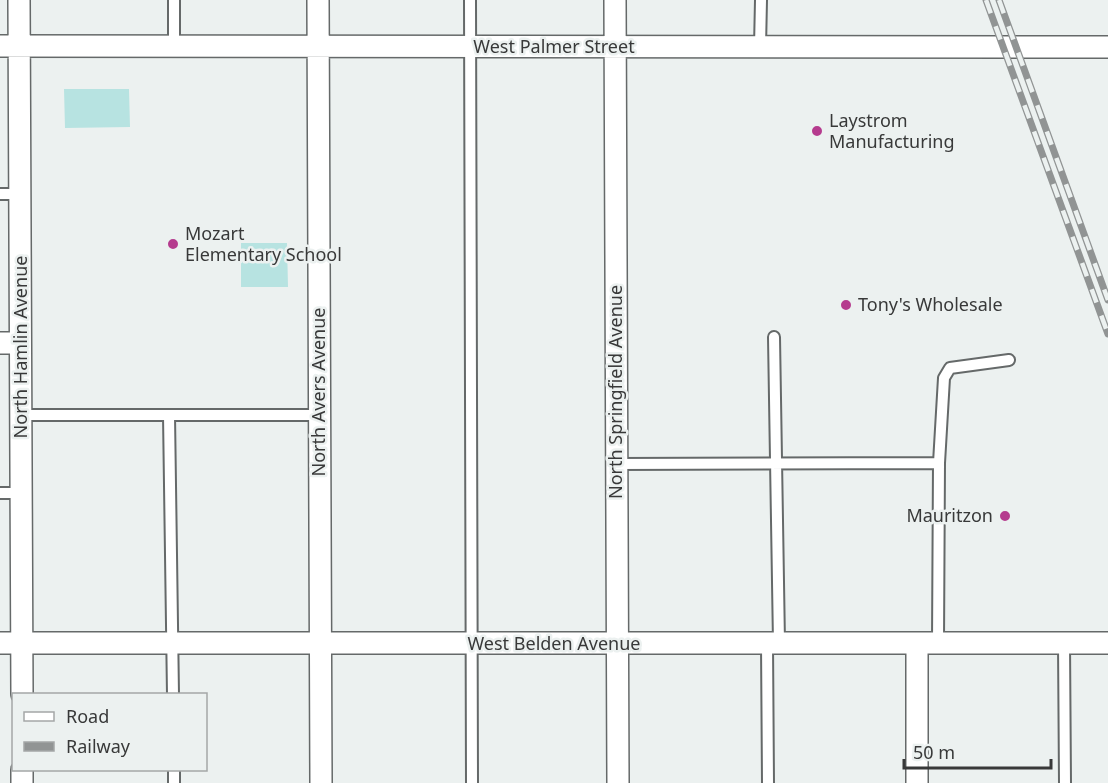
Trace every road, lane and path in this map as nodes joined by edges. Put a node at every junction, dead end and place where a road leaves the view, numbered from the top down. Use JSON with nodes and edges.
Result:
{"nodes":[{"id":1,"x":19,"y":0,"type":"edge"},
{"id":2,"x":174,"y":0,"type":"edge"},
{"id":3,"x":318,"y":0,"type":"edge"},
{"id":4,"x":470,"y":0,"type":"edge"},
{"id":5,"x":615,"y":0,"type":"edge"},
{"id":6,"x":761,"y":0,"type":"edge"},
{"id":7,"x":10,"y":46,"type":"edge"},
{"id":8,"x":174,"y":46,"type":"junction"},
{"id":9,"x":318,"y":46,"type":"junction"},
{"id":10,"x":470,"y":47,"type":"junction"},
{"id":11,"x":615,"y":47,"type":"junction"},
{"id":12,"x":760,"y":47,"type":"junction"},
{"id":13,"x":1108,"y":47,"type":"edge"},
{"id":14,"x":10,"y":194,"type":"edge"},
{"id":15,"x":774,"y":338,"type":"dead end"},
{"id":16,"x":10,"y":343,"type":"edge"},
{"id":17,"x":1010,"y":360,"type":"dead end"},
{"id":18,"x":21,"y":415,"type":"junction"},
{"id":19,"x":169,"y":415,"type":"junction"},
{"id":20,"x":319,"y":415,"type":"junction"},
{"id":21,"x":777,"y":463,"type":"junction"},
{"id":22,"x":939,"y":463,"type":"junction"},
{"id":23,"x":616,"y":464,"type":"junction"},
{"id":24,"x":11,"y":493,"type":"edge"},
{"id":25,"x":0,"y":643,"type":"edge"},
{"id":26,"x":22,"y":643,"type":"junction"},
{"id":27,"x":172,"y":643,"type":"junction"},
{"id":28,"x":320,"y":643,"type":"junction"},
{"id":29,"x":917,"y":643,"type":"junction"},
{"id":30,"x":938,"y":643,"type":"junction"},
{"id":31,"x":1064,"y":643,"type":"junction"},
{"id":32,"x":1108,"y":643,"type":"edge"},
{"id":33,"x":472,"y":644,"type":"junction"},
{"id":34,"x":617,"y":644,"type":"junction"},
{"id":35,"x":773,"y":644,"type":"junction"},
{"id":36,"x":22,"y":693,"type":"edge"},
{"id":37,"x":173,"y":693,"type":"edge"},
{"id":38,"x":321,"y":783,"type":"edge"},
{"id":39,"x":472,"y":783,"type":"edge"},
{"id":40,"x":618,"y":783,"type":"edge"},
{"id":41,"x":768,"y":783,"type":"edge"},
{"id":42,"x":917,"y":783,"type":"edge"},
{"id":43,"x":1065,"y":783,"type":"edge"}],
"edges":[{"from":1,"to":7,"type":"street","name":"North Hamlin Avenue"},
{"from":2,"to":8,"type":"lane"},
{"from":3,"to":9,"type":"street","name":"North Avers Avenue"},
{"from":4,"to":10,"type":"lane"},
{"from":5,"to":11,"type":"street","name":"North Springfield Avenue"},
{"from":6,"to":12,"type":"lane"},
{"from":7,"to":8,"type":"street","name":"West Palmer Street"},
{"from":7,"to":14,"type":"street","name":"North Hamlin Avenue"},
{"from":8,"to":9,"type":"street","name":"West Palmer Street"},
{"from":9,"to":10,"type":"street","name":"West Palmer Street"},
{"from":9,"to":20,"type":"street","name":"North Avers Avenue"},
{"from":10,"to":11,"type":"street","name":"West Palmer Street"},
{"from":10,"to":33,"type":"lane"},
{"from":11,"to":12,"type":"street","name":"West Palmer Street"},
{"from":11,"to":23,"type":"street","name":"North Springfield Avenue"},
{"from":12,"to":13,"type":"street","name":"West Palmer Street"},
{"from":14,"to":16,"type":"street","name":"North Hamlin Avenue"},
{"from":15,"to":21,"type":"lane"},
{"from":16,"to":18,"type":"street","name":"North Hamlin Avenue"},
{"from":17,"to":22,"type":"lane"},
{"from":18,"to":19,"type":"lane"},
{"from":18,"to":24,"type":"street","name":"North Hamlin Avenue"},
{"from":19,"to":20,"type":"lane"},
{"from":19,"to":27,"type":"lane"},
{"from":20,"to":28,"type":"street","name":"North Avers Avenue"},
{"from":21,"to":22,"type":"lane"},
{"from":21,"to":23,"type":"lane"},
{"from":21,"to":35,"type":"lane"},
{"from":22,"to":30,"type":"lane"},
{"from":23,"to":34,"type":"street","name":"North Springfield Avenue"},
{"from":24,"to":26,"type":"street","name":"North Hamlin Avenue"},
{"from":25,"to":26,"type":"street","name":"West Belden Avenue"},
{"from":26,"to":27,"type":"street","name":"West Belden Avenue"},
{"from":26,"to":36,"type":"street","name":"North Hamlin Avenue"},
{"from":27,"to":28,"type":"street","name":"West Belden Avenue"},
{"from":27,"to":37,"type":"lane"},
{"from":28,"to":33,"type":"street","name":"West Belden Avenue"},
{"from":28,"to":38,"type":"street","name":"North Avers Avenue"},
{"from":29,"to":30,"type":"street","name":"West Belden Avenue"},
{"from":29,"to":35,"type":"street","name":"West Belden Avenue"},
{"from":29,"to":42,"type":"street"},
{"from":30,"to":31,"type":"street","name":"West Belden Avenue"},
{"from":31,"to":32,"type":"street","name":"West Belden Avenue"},
{"from":31,"to":43,"type":"lane"},
{"from":33,"to":34,"type":"street","name":"West Belden Avenue"},
{"from":33,"to":39,"type":"lane"},
{"from":34,"to":35,"type":"street","name":"West Belden Avenue"},
{"from":34,"to":40,"type":"street","name":"North Springfield Avenue"},
{"from":35,"to":41,"type":"lane"}]}
